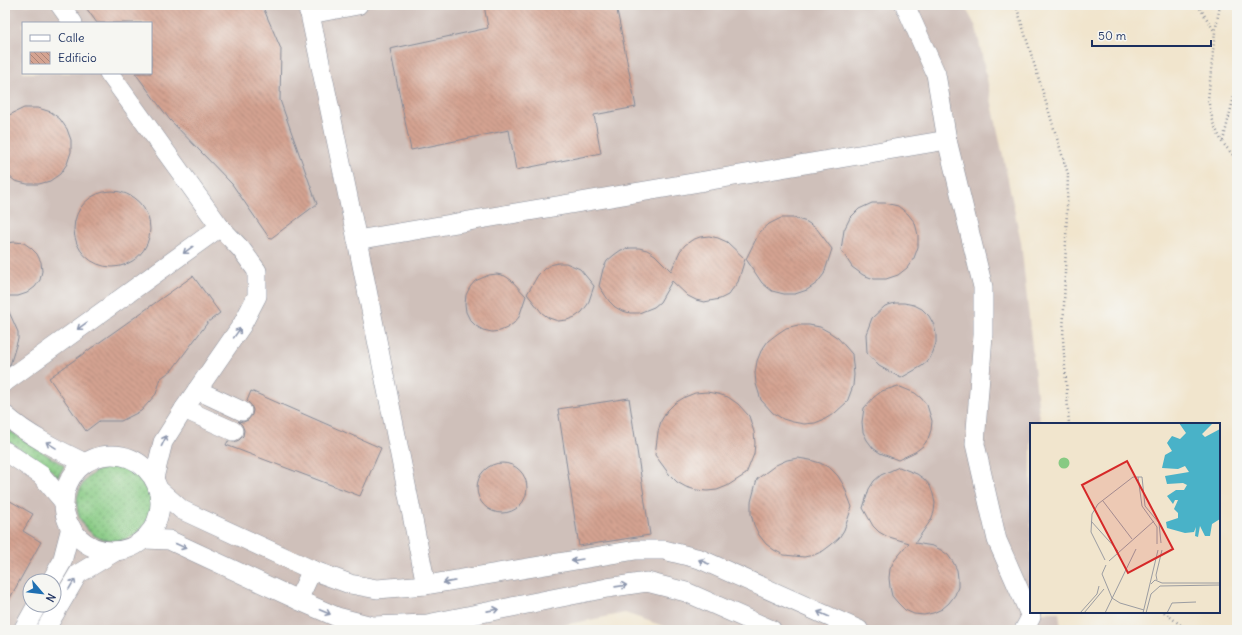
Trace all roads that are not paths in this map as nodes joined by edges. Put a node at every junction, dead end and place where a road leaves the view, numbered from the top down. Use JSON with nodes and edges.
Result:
{"nodes":[{"id":1,"x":60,"y":5,"type":"edge"},
{"id":2,"x":358,"y":5,"type":"edge"},
{"id":3,"x":905,"y":5,"type":"edge"},
{"id":4,"x":308,"y":10,"type":"edge"},
{"id":5,"x":72,"y":22,"type":"edge"},
{"id":6,"x":110,"y":74,"type":"edge"},
{"id":7,"x":948,"y":140,"type":"junction"},
{"id":8,"x":220,"y":227,"type":"junction"},
{"id":9,"x":357,"y":240,"type":"junction"},
{"id":10,"x":5,"y":382,"type":"edge"},
{"id":11,"x":197,"y":390,"type":"junction"},
{"id":12,"x":184,"y":409,"type":"junction"},
{"id":13,"x":242,"y":411,"type":"dead end"},
{"id":14,"x":5,"y":415,"type":"edge"},
{"id":15,"x":233,"y":431,"type":"dead end"},
{"id":16,"x":5,"y":451,"type":"edge"},
{"id":17,"x":86,"y":463,"type":"junction"},
{"id":18,"x":156,"y":484,"type":"junction"},
{"id":19,"x":64,"y":502,"type":"junction"},
{"id":20,"x":71,"y":527,"type":"junction"},
{"id":21,"x":144,"y":539,"type":"junction"},
{"id":22,"x":116,"y":551,"type":"junction"},
{"id":23,"x":312,"y":570,"type":"junction"},
{"id":24,"x":56,"y":573,"type":"edge"},
{"id":25,"x":426,"y":585,"type":"junction"},
{"id":26,"x":298,"y":600,"type":"junction"},
{"id":27,"x":33,"y":613,"type":"edge"},
{"id":28,"x":23,"y":630,"type":"edge"},
{"id":29,"x":46,"y":630,"type":"edge"},
{"id":30,"x":772,"y":630,"type":"edge"},
{"id":31,"x":859,"y":630,"type":"edge"},
{"id":32,"x":1024,"y":630,"type":"edge"}],
"edges":[{"from":1,"to":5,"type":"street"},
{"from":2,"to":4,"type":"street"},
{"from":3,"to":7,"type":"street"},
{"from":4,"to":9,"type":"street"},
{"from":6,"to":8,"type":"street"},
{"from":7,"to":9,"type":"street"},
{"from":7,"to":32,"type":"street"},
{"from":8,"to":10,"type":"street","one_way":true},
{"from":11,"to":8,"type":"street","one_way":true},
{"from":9,"to":25,"type":"street"},
{"from":11,"to":12,"type":"street"},
{"from":11,"to":13,"type":"street"},
{"from":12,"to":15,"type":"street"},
{"from":18,"to":12,"type":"street","one_way":true},
{"from":17,"to":14,"type":"street","one_way":true},
{"from":16,"to":19,"type":"street"},
{"from":17,"to":18,"type":"street"},
{"from":17,"to":19,"type":"street"},
{"from":18,"to":21,"type":"street"},
{"from":18,"to":23,"type":"street"},
{"from":19,"to":20,"type":"street"},
{"from":20,"to":22,"type":"street"},
{"from":20,"to":24,"type":"street"},
{"from":21,"to":22,"type":"street"},
{"from":21,"to":26,"type":"street","one_way":true},
{"from":29,"to":22,"type":"street","one_way":true},
{"from":23,"to":25,"type":"street"},
{"from":23,"to":26,"type":"street"},
{"from":31,"to":25,"type":"street","one_way":true},
{"from":26,"to":30,"type":"street","one_way":true},
{"from":27,"to":28,"type":"street"}]}
